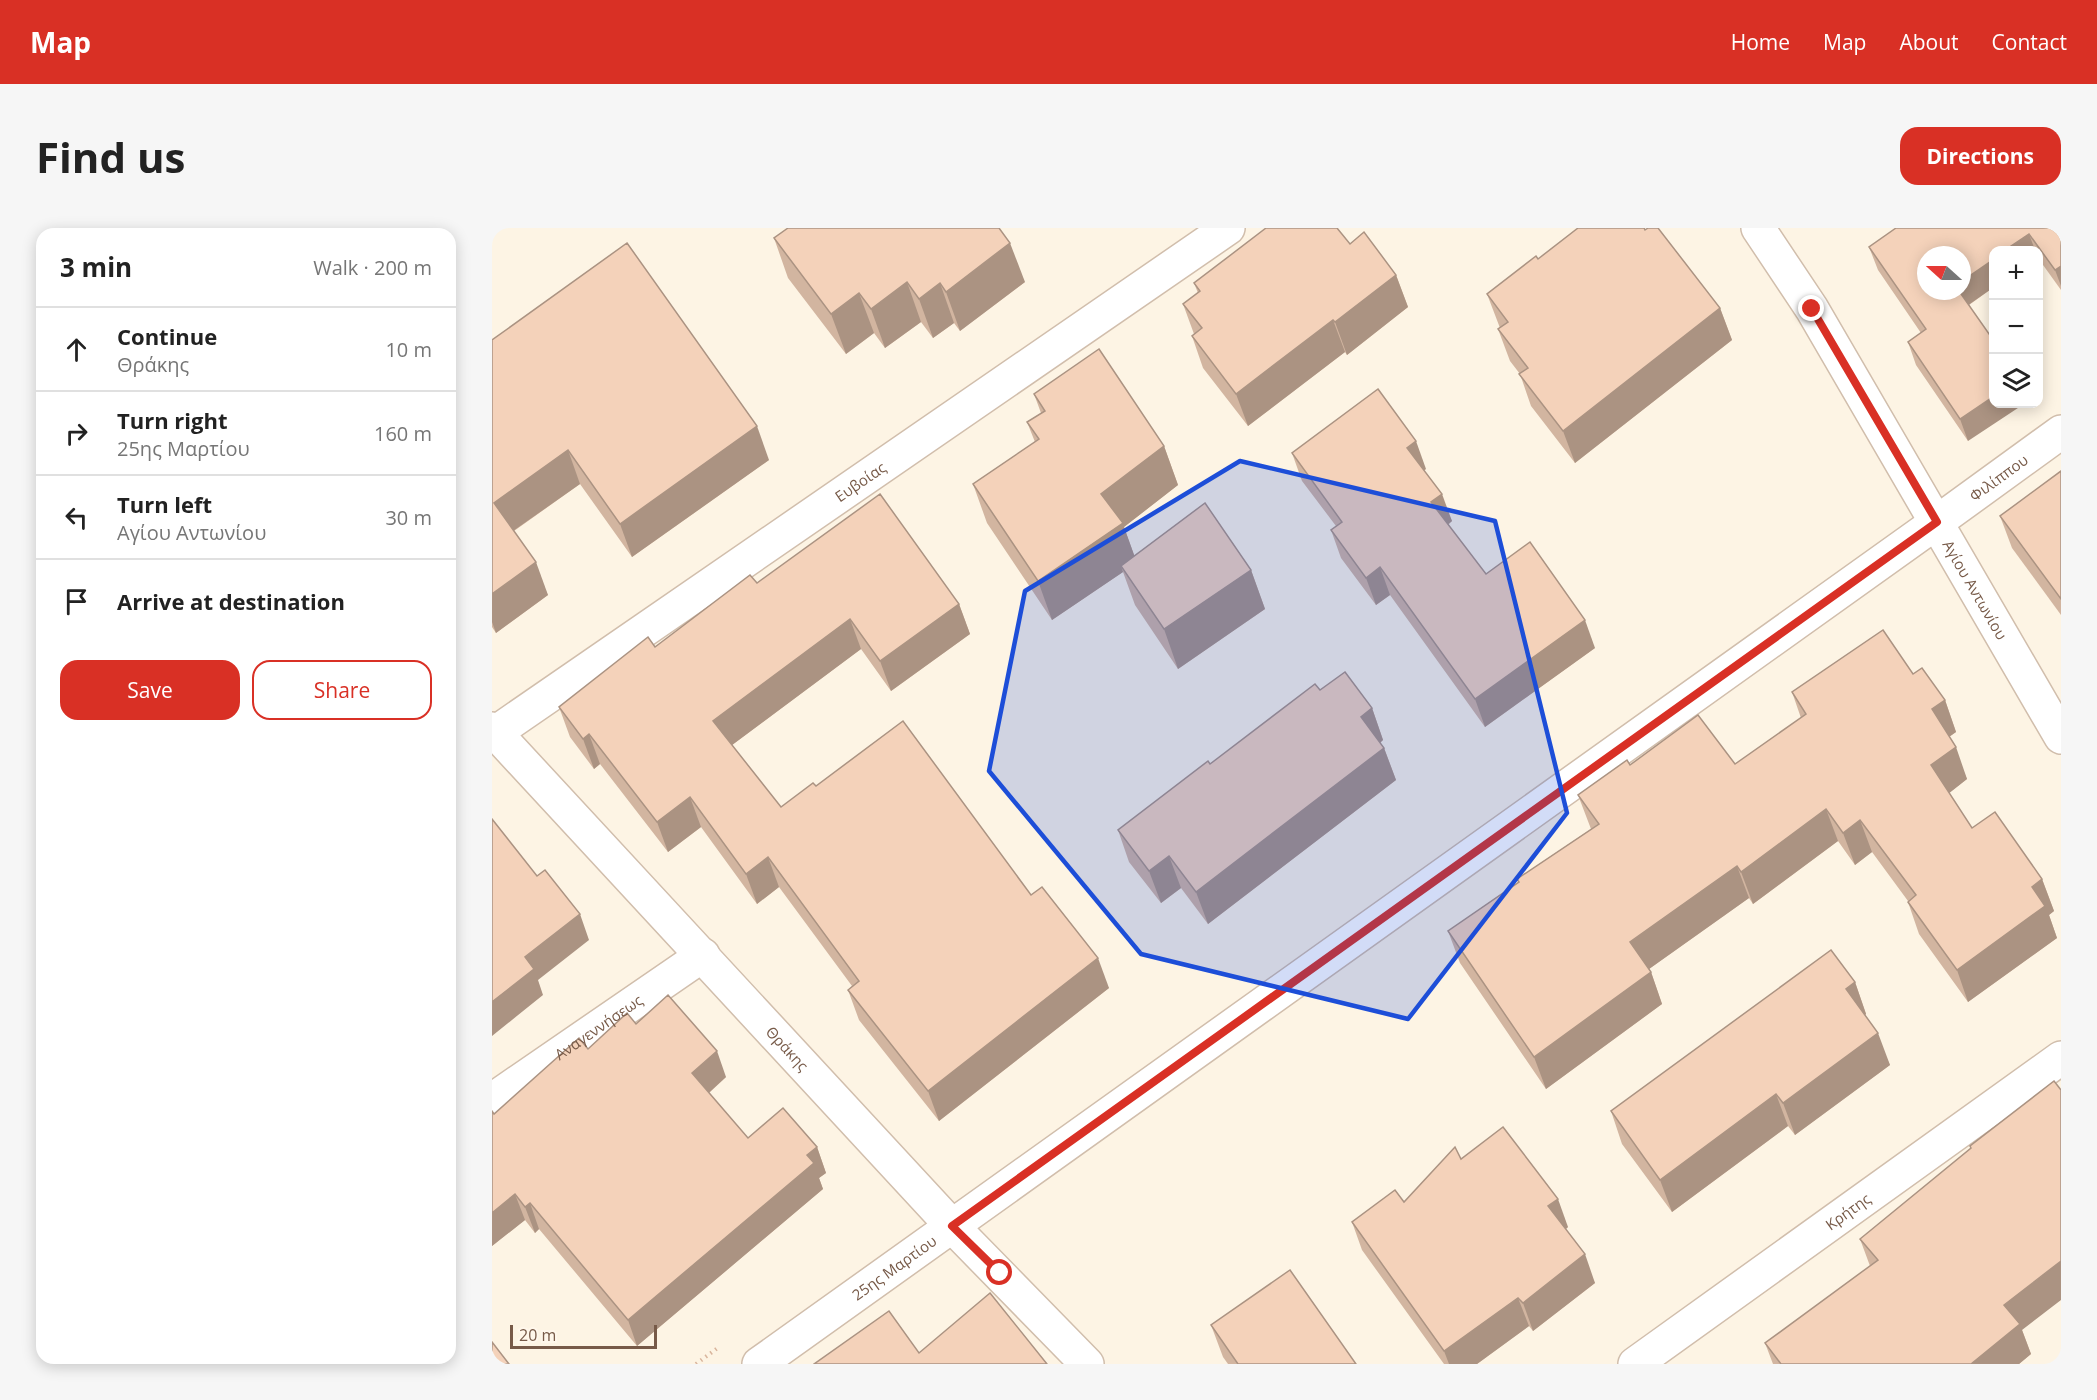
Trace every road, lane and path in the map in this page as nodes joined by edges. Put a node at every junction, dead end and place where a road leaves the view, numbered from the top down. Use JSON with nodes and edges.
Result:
{"nodes":[{"id":1,"x":1227,"y":228,"type":"edge"},
{"id":2,"x":1758,"y":228,"type":"edge"},
{"id":3,"x":2061,"y":432,"type":"edge"},
{"id":4,"x":1937,"y":522,"type":"junction"},
{"id":5,"x":493,"y":732,"type":"edge"},
{"id":6,"x":2061,"y":736,"type":"edge"},
{"id":7,"x":703,"y":955,"type":"junction"},
{"id":8,"x":2061,"y":1058,"type":"edge"},
{"id":9,"x":492,"y":1100,"type":"edge"},
{"id":10,"x":952,"y":1226,"type":"junction"},
{"id":11,"x":759,"y":1364,"type":"edge"},
{"id":12,"x":1087,"y":1364,"type":"edge"},
{"id":13,"x":1635,"y":1364,"type":"edge"}],
"edges":[{"from":1,"to":5,"type":"street","name":"Ευβοίας"},
{"from":2,"to":4,"type":"street","name":"Αγίου Αντωνίου"},
{"from":3,"to":4,"type":"street","name":"Φιλίππου"},
{"from":4,"to":6,"type":"street","name":"Αγίου Αντωνίου"},
{"from":4,"to":10,"type":"street","name":"25ης Μαρτίου"},
{"from":5,"to":7,"type":"street","name":"Θράκης"},
{"from":7,"to":9,"type":"street","name":"Αναγεννήσεως"},
{"from":7,"to":10,"type":"street","name":"Θράκης"},
{"from":8,"to":13,"type":"street","name":"Κρήτης"},
{"from":10,"to":11,"type":"street","name":"25ης Μαρτίου"},
{"from":10,"to":12,"type":"street","name":"Θράκης"}]}
